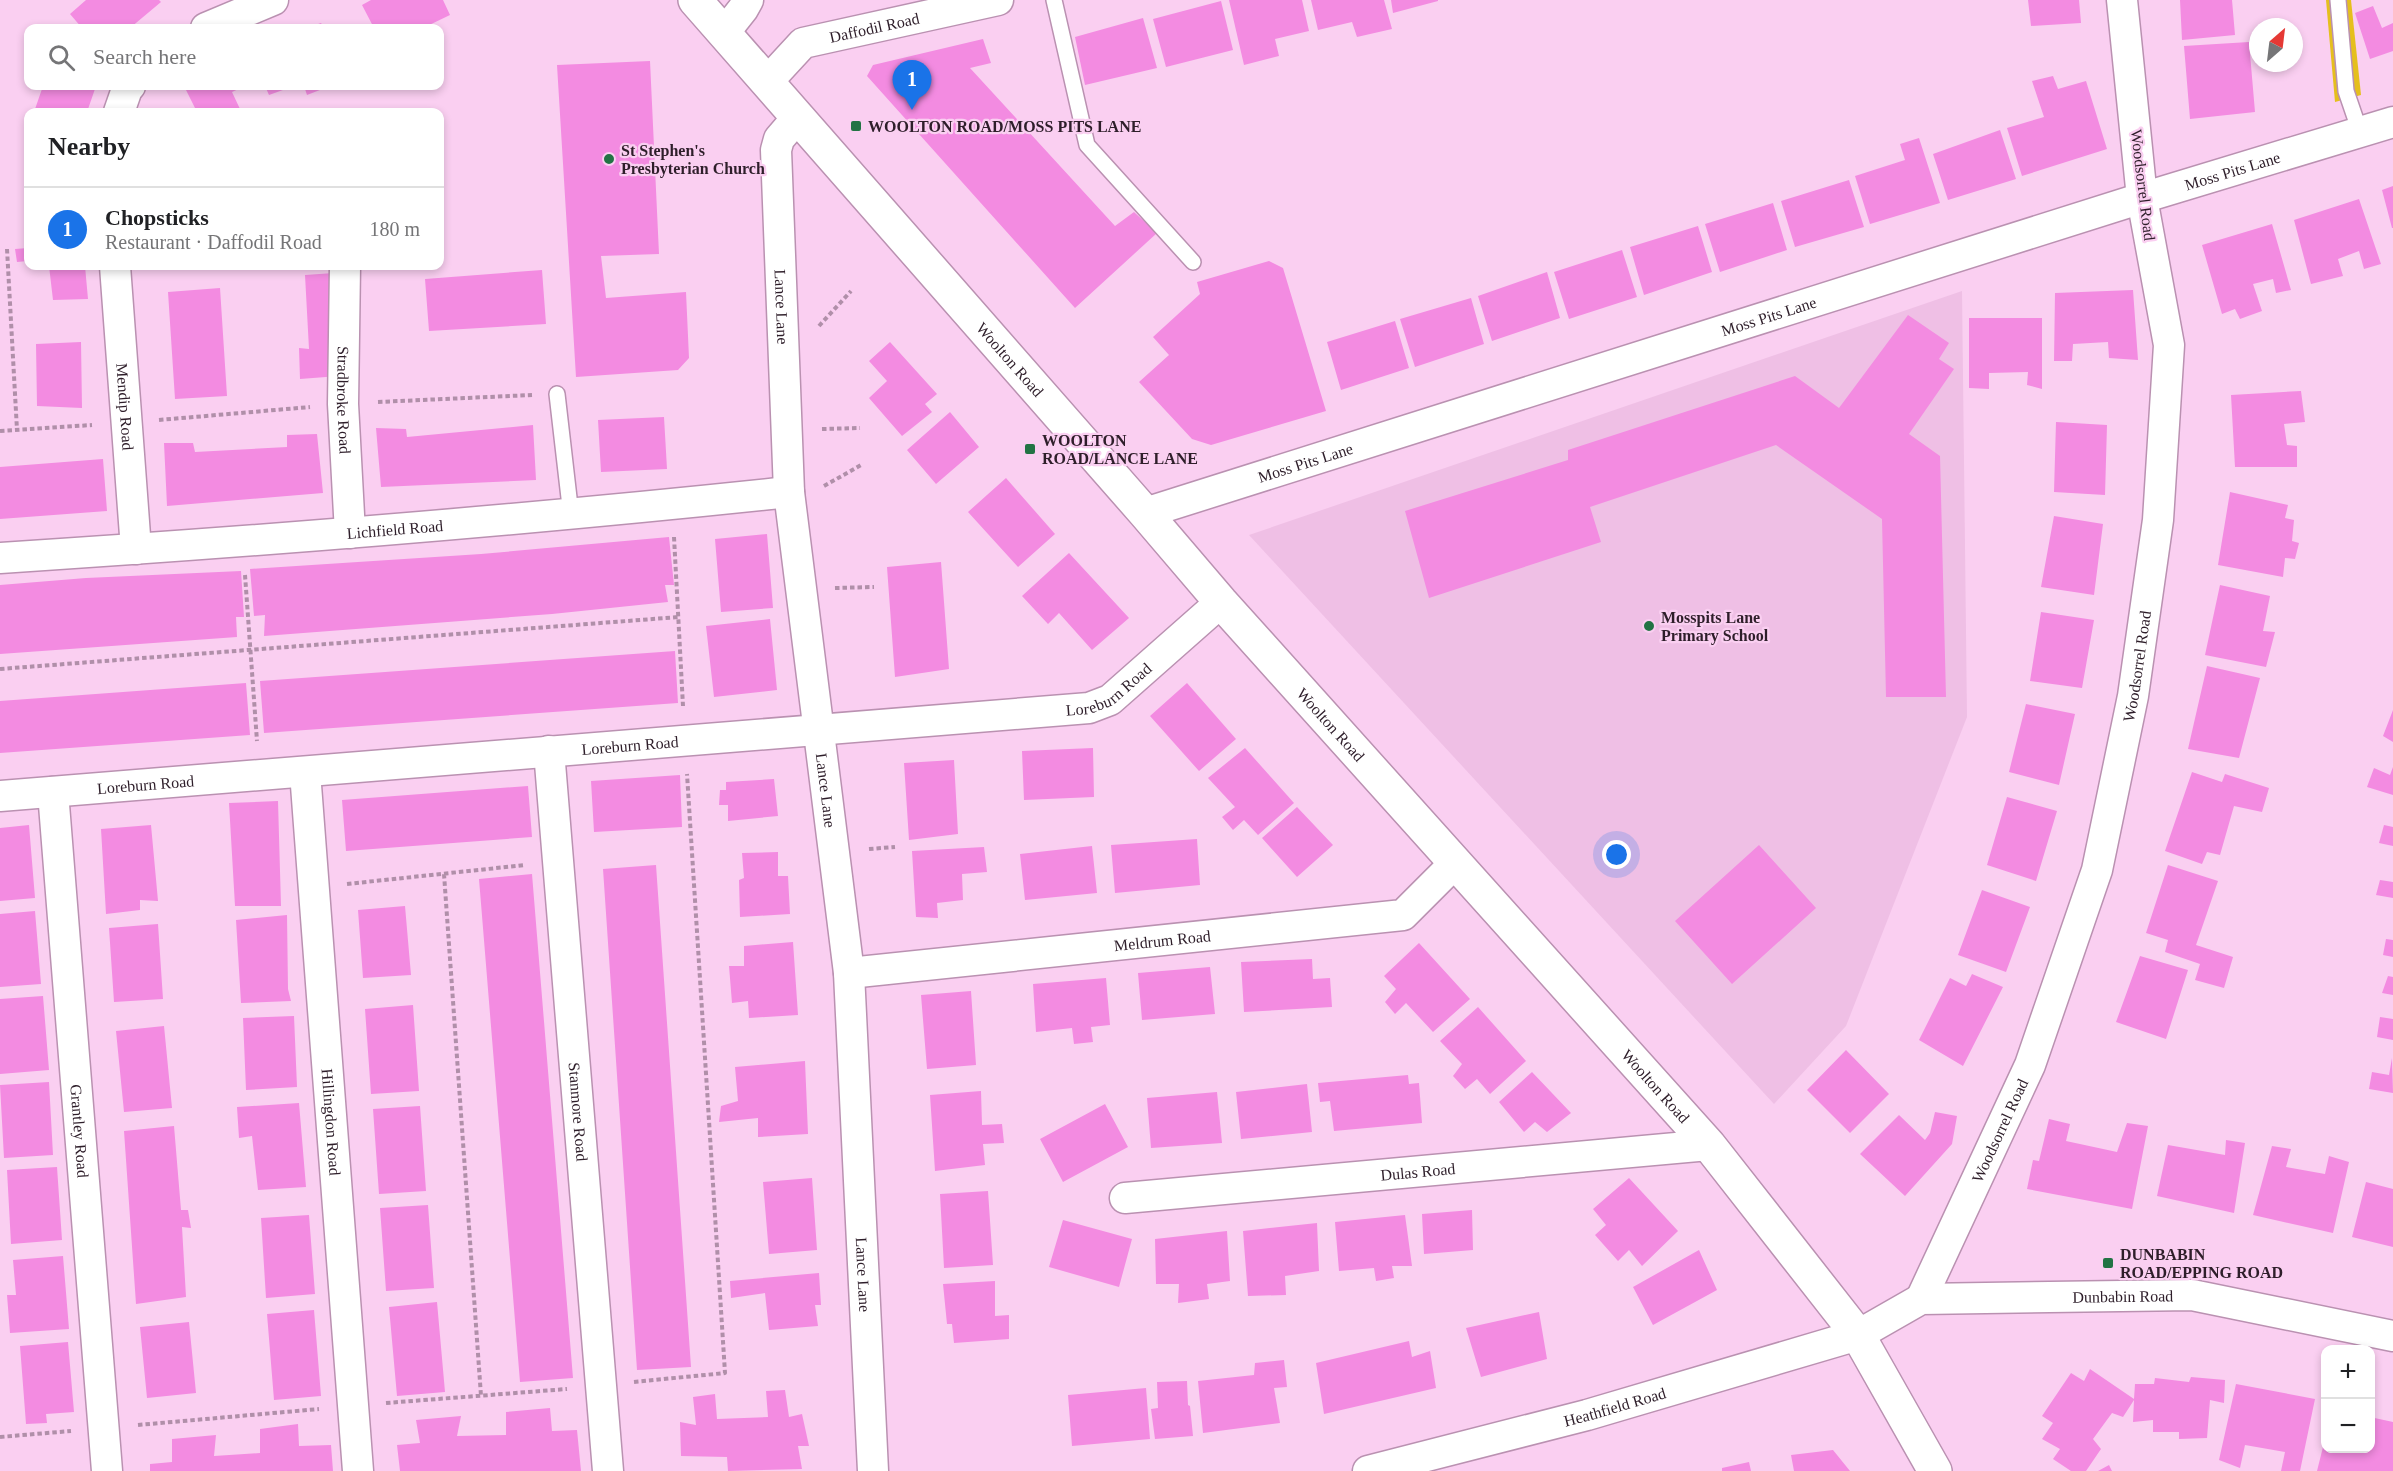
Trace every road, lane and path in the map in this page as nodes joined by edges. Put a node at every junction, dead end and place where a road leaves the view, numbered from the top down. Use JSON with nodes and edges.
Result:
{"nodes":[{"id":1,"x":273,"y":0,"type":"edge"},
{"id":2,"x":695,"y":0,"type":"edge"},
{"id":3,"x":748,"y":0,"type":"edge"},
{"id":4,"x":998,"y":0,"type":"edge"},
{"id":5,"x":1054,"y":0,"type":"edge"},
{"id":6,"x":2122,"y":0,"type":"edge"},
{"id":7,"x":2338,"y":0,"type":"edge"},
{"id":8,"x":216,"y":24,"type":"edge"},
{"id":9,"x":724,"y":33,"type":"junction"},
{"id":10,"x":767,"y":82,"type":"junction"},
{"id":11,"x":128,"y":90,"type":"edge"},
{"id":12,"x":121,"y":108,"type":"edge"},
{"id":13,"x":797,"y":118,"type":"junction"},
{"id":14,"x":2393,"y":122,"type":"edge"},
{"id":15,"x":2360,"y":132,"type":"junction"},
{"id":16,"x":2142,"y":198,"type":"junction"},
{"id":17,"x":7,"y":249,"type":"dead end"},
{"id":18,"x":1193,"y":262,"type":"dead end"},
{"id":19,"x":115,"y":270,"type":"edge"},
{"id":20,"x":345,"y":270,"type":"edge"},
{"id":21,"x":557,"y":394,"type":"joint"},
{"id":22,"x":343,"y":404,"type":"junction"},
{"id":23,"x":127,"y":423,"type":"junction"},
{"id":24,"x":17,"y":430,"type":"junction"},
{"id":25,"x":0,"y":431,"type":"edge"},
{"id":26,"x":789,"y":492,"type":"junction"},
{"id":27,"x":673,"y":504,"type":"junction"},
{"id":28,"x":1146,"y":513,"type":"junction"},
{"id":29,"x":571,"y":515,"type":"junction"},
{"id":30,"x":350,"y":533,"type":"junction"},
{"id":31,"x":242,"y":541,"type":"junction"},
{"id":32,"x":136,"y":549,"type":"junction"},
{"id":33,"x":0,"y":558,"type":"edge"},
{"id":34,"x":1221,"y":602,"type":"junction"},
{"id":35,"x":679,"y":617,"type":"junction"},
{"id":36,"x":251,"y":650,"type":"junction"},
{"id":37,"x":0,"y":669,"type":"edge"},
{"id":38,"x":818,"y":729,"type":"junction"},
{"id":39,"x":685,"y":740,"type":"junction"},
{"id":40,"x":549,"y":751,"type":"junction"},
{"id":41,"x":305,"y":772,"type":"junction"},
{"id":42,"x":260,"y":776,"type":"junction"},
{"id":43,"x":53,"y":792,"type":"junction"},
{"id":44,"x":0,"y":796,"type":"edge"},
{"id":45,"x":558,"y":861,"type":"junction"},
{"id":46,"x":1455,"y":863,"type":"junction"},
{"id":47,"x":444,"y":874,"type":"junction"},
{"id":48,"x":314,"y":888,"type":"junction"},
{"id":49,"x":849,"y":973,"type":"junction"},
{"id":50,"x":1709,"y":1145,"type":"junction"},
{"id":51,"x":1125,"y":1198,"type":"dead end"},
{"id":52,"x":1921,"y":1299,"type":"junction"},
{"id":53,"x":1858,"y":1335,"type":"junction"},
{"id":54,"x":2393,"y":1336,"type":"edge"},
{"id":55,"x":601,"y":1386,"type":"junction"},
{"id":56,"x":481,"y":1396,"type":"junction"},
{"id":57,"x":353,"y":1406,"type":"junction"},
{"id":58,"x":104,"y":1428,"type":"junction"},
{"id":59,"x":0,"y":1437,"type":"edge"},
{"id":60,"x":107,"y":1471,"type":"edge"},
{"id":61,"x":358,"y":1471,"type":"edge"},
{"id":62,"x":608,"y":1471,"type":"edge"},
{"id":63,"x":873,"y":1471,"type":"edge"},
{"id":64,"x":1368,"y":1471,"type":"edge"},
{"id":65,"x":1935,"y":1471,"type":"edge"}],
"edges":[{"from":1,"to":8,"type":"street"},
{"from":2,"to":9,"type":"street","name":"Woolton Road"},
{"from":3,"to":9,"type":"street"},
{"from":4,"to":10,"type":"street","name":"Daffodil Road"},
{"from":5,"to":18,"type":"lane"},
{"from":6,"to":16,"type":"street","name":"Woodsorrel Road"},
{"from":7,"to":15,"type":"lane"},
{"from":9,"to":10,"type":"street","name":"Woolton Road"},
{"from":10,"to":13,"type":"street","name":"Woolton Road"},
{"from":11,"to":12,"type":"street"},
{"from":13,"to":26,"type":"street","name":"Lance Lane"},
{"from":13,"to":28,"type":"street","name":"Woolton Road"},
{"from":14,"to":15,"type":"street","name":"Moss Pits Lane"},
{"from":15,"to":16,"type":"street","name":"Moss Pits Lane"},
{"from":16,"to":28,"type":"street","name":"Moss Pits Lane"},
{"from":16,"to":52,"type":"street","name":"Woodsorrel Road"},
{"from":17,"to":24,"type":"path"},
{"from":19,"to":23,"type":"street","name":"Mendip Road"},
{"from":20,"to":22,"type":"street","name":"Stradbroke Road"},
{"from":21,"to":22,"type":"path"},
{"from":21,"to":29,"type":"lane"},
{"from":22,"to":23,"type":"path"},
{"from":22,"to":30,"type":"street","name":"Stradbroke Road"},
{"from":23,"to":24,"type":"path"},
{"from":23,"to":32,"type":"street","name":"Mendip Road"},
{"from":24,"to":25,"type":"path"},
{"from":26,"to":27,"type":"street","name":"Lichfield Road"},
{"from":26,"to":38,"type":"street","name":"Lance Lane"},
{"from":27,"to":29,"type":"street","name":"Lichfield Road"},
{"from":27,"to":35,"type":"path"},
{"from":28,"to":34,"type":"street","name":"Woolton Road"},
{"from":29,"to":30,"type":"street","name":"Lichfield Road"},
{"from":30,"to":31,"type":"street","name":"Lichfield Road"},
{"from":31,"to":32,"type":"street","name":"Lichfield Road"},
{"from":31,"to":36,"type":"path"},
{"from":32,"to":33,"type":"street","name":"Lichfield Road"},
{"from":34,"to":38,"type":"street","name":"Loreburn Road"},
{"from":34,"to":46,"type":"street","name":"Woolton Road"},
{"from":35,"to":36,"type":"path"},
{"from":35,"to":39,"type":"path"},
{"from":36,"to":37,"type":"path"},
{"from":36,"to":42,"type":"path"},
{"from":38,"to":39,"type":"street","name":"Loreburn Road"},
{"from":38,"to":49,"type":"street","name":"Lance Lane"},
{"from":39,"to":40,"type":"street","name":"Loreburn Road"},
{"from":39,"to":55,"type":"path"},
{"from":40,"to":41,"type":"street","name":"Loreburn Road"},
{"from":40,"to":45,"type":"street","name":"Stanmore Road"},
{"from":41,"to":42,"type":"street","name":"Loreburn Road"},
{"from":41,"to":48,"type":"street","name":"Hillingdon Road"},
{"from":42,"to":43,"type":"street","name":"Loreburn Road"},
{"from":43,"to":44,"type":"street","name":"Loreburn Road"},
{"from":43,"to":58,"type":"street","name":"Grantley Road"},
{"from":45,"to":47,"type":"path"},
{"from":45,"to":55,"type":"street","name":"Stanmore Road"},
{"from":46,"to":49,"type":"street","name":"Meldrum Road"},
{"from":46,"to":50,"type":"street","name":"Woolton Road"},
{"from":47,"to":48,"type":"path"},
{"from":47,"to":56,"type":"path"},
{"from":48,"to":57,"type":"street","name":"Hillingdon Road"},
{"from":49,"to":63,"type":"street","name":"Lance Lane"},
{"from":50,"to":51,"type":"street","name":"Dulas Road"},
{"from":50,"to":53,"type":"street","name":"Woolton Road"},
{"from":52,"to":53,"type":"street","name":"Dunbabin Road"},
{"from":52,"to":54,"type":"street","name":"Dunbabin Road"},
{"from":53,"to":64,"type":"street","name":"Heathfield Road"},
{"from":53,"to":65,"type":"street","name":"Woolton Road"},
{"from":55,"to":56,"type":"path"},
{"from":55,"to":62,"type":"street","name":"Stanmore Road"},
{"from":56,"to":57,"type":"path"},
{"from":57,"to":58,"type":"path"},
{"from":57,"to":61,"type":"street","name":"Hillingdon Road"},
{"from":58,"to":59,"type":"path"},
{"from":58,"to":60,"type":"street","name":"Grantley Road"}]}
